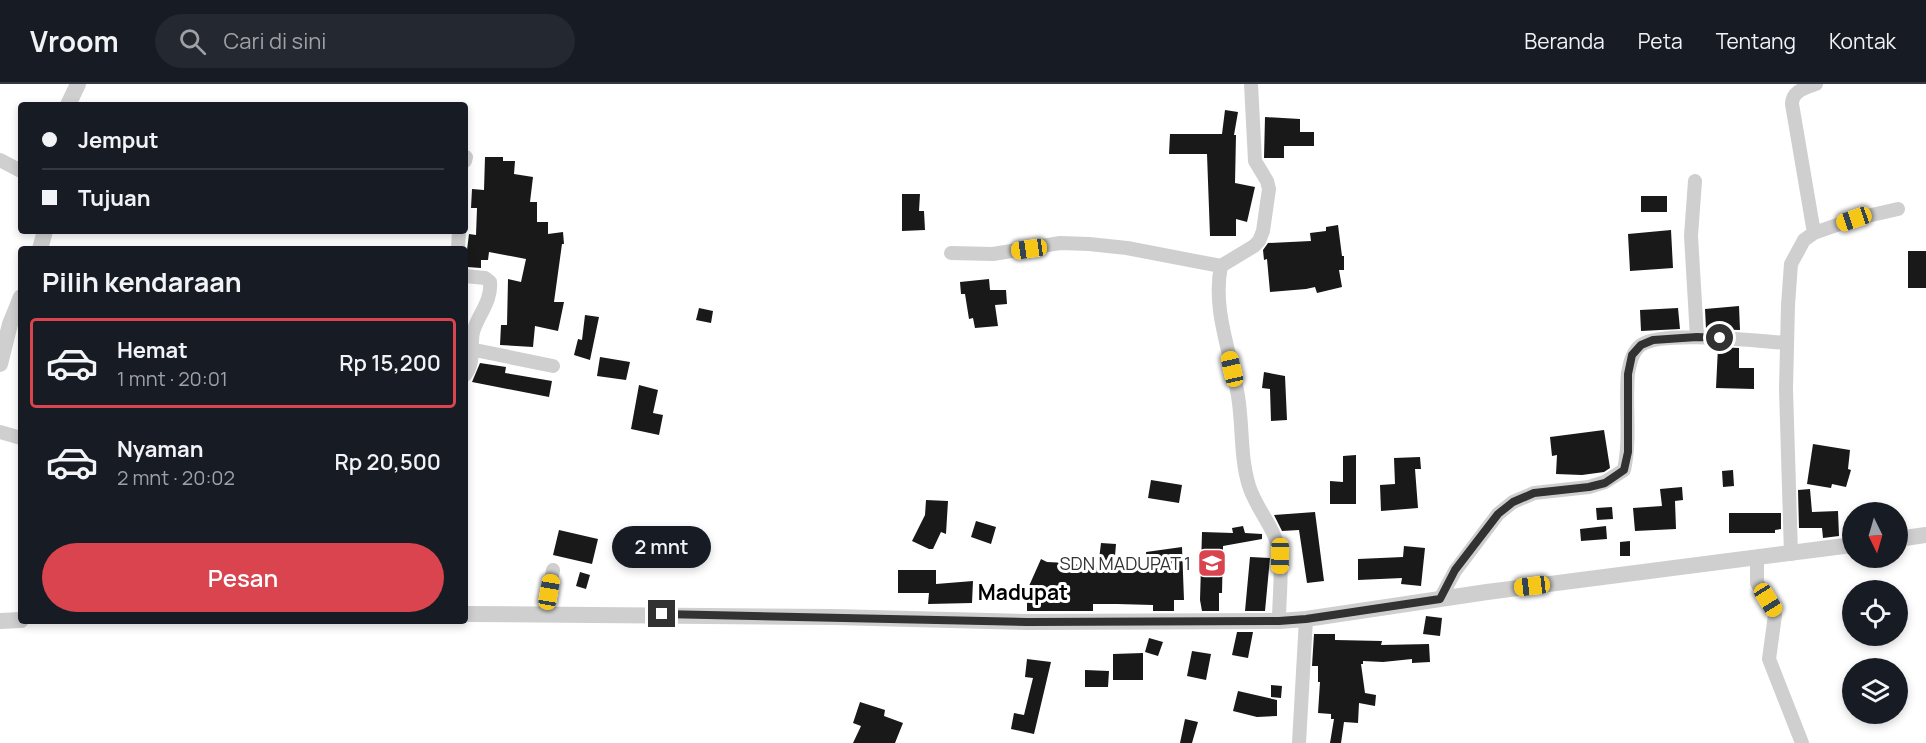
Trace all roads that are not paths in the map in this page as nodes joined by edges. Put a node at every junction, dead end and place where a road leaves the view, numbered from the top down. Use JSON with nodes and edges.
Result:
{"nodes":[{"id":1,"x":78,"y":84,"type":"edge"},
{"id":2,"x":1251,"y":84,"type":"edge"},
{"id":3,"x":1816,"y":84,"type":"edge"},
{"id":4,"x":69,"y":102,"type":"edge"},
{"id":5,"x":0,"y":160,"type":"edge"},
{"id":6,"x":18,"y":169,"type":"edge"},
{"id":7,"x":1695,"y":181,"type":"dead end"},
{"id":8,"x":1898,"y":209,"type":"dead end"},
{"id":9,"x":1814,"y":233,"type":"junction"},
{"id":10,"x":951,"y":253,"type":"dead end"},
{"id":11,"x":1221,"y":266,"type":"junction"},
{"id":12,"x":468,"y":276,"type":"edge"},
{"id":13,"x":18,"y":304,"type":"edge"},
{"id":14,"x":1697,"y":337,"type":"junction"},
{"id":15,"x":1787,"y":343,"type":"junction"},
{"id":16,"x":468,"y":349,"type":"edge"},
{"id":17,"x":0,"y":364,"type":"edge"},
{"id":18,"x":553,"y":366,"type":"dead end"},
{"id":19,"x":468,"y":371,"type":"edge"},
{"id":20,"x":0,"y":432,"type":"edge"},
{"id":21,"x":18,"y":437,"type":"edge"},
{"id":22,"x":1926,"y":535,"type":"edge"},
{"id":23,"x":1908,"y":538,"type":"edge"},
{"id":24,"x":1842,"y":547,"type":"edge"},
{"id":25,"x":1791,"y":554,"type":"junction"},
{"id":26,"x":1757,"y":559,"type":"junction"},
{"id":27,"x":553,"y":570,"type":"dead end"},
{"id":28,"x":1440,"y":599,"type":"junction"},
{"id":29,"x":468,"y":614,"type":"edge"},
{"id":30,"x":545,"y":615,"type":"junction"},
{"id":31,"x":1306,"y":619,"type":"junction"},
{"id":32,"x":18,"y":620,"type":"edge"},
{"id":33,"x":0,"y":621,"type":"edge"},
{"id":34,"x":1279,"y":621,"type":"junction"},
{"id":35,"x":1299,"y":743,"type":"edge"},
{"id":36,"x":1802,"y":743,"type":"edge"}],
"edges":[{"from":1,"to":4,"type":"street"},
{"from":2,"to":11,"type":"street"},
{"from":3,"to":9,"type":"street"},
{"from":5,"to":6,"type":"street"},
{"from":7,"to":14,"type":"street"},
{"from":8,"to":9,"type":"street"},
{"from":9,"to":15,"type":"street"},
{"from":10,"to":11,"type":"street"},
{"from":11,"to":34,"type":"street"},
{"from":12,"to":16,"type":"street"},
{"from":13,"to":17,"type":"street"},
{"from":14,"to":15,"type":"street"},
{"from":14,"to":28,"type":"street"},
{"from":15,"to":25,"type":"street"},
{"from":16,"to":18,"type":"street"},
{"from":16,"to":19,"type":"street"},
{"from":20,"to":21,"type":"street"},
{"from":22,"to":23,"type":"street"},
{"from":24,"to":25,"type":"street"},
{"from":25,"to":26,"type":"street"},
{"from":26,"to":28,"type":"street"},
{"from":26,"to":36,"type":"street"},
{"from":27,"to":30,"type":"street"},
{"from":28,"to":31,"type":"street"},
{"from":29,"to":30,"type":"street"},
{"from":30,"to":34,"type":"street"},
{"from":31,"to":34,"type":"street"},
{"from":31,"to":35,"type":"street"},
{"from":32,"to":33,"type":"street"}]}
